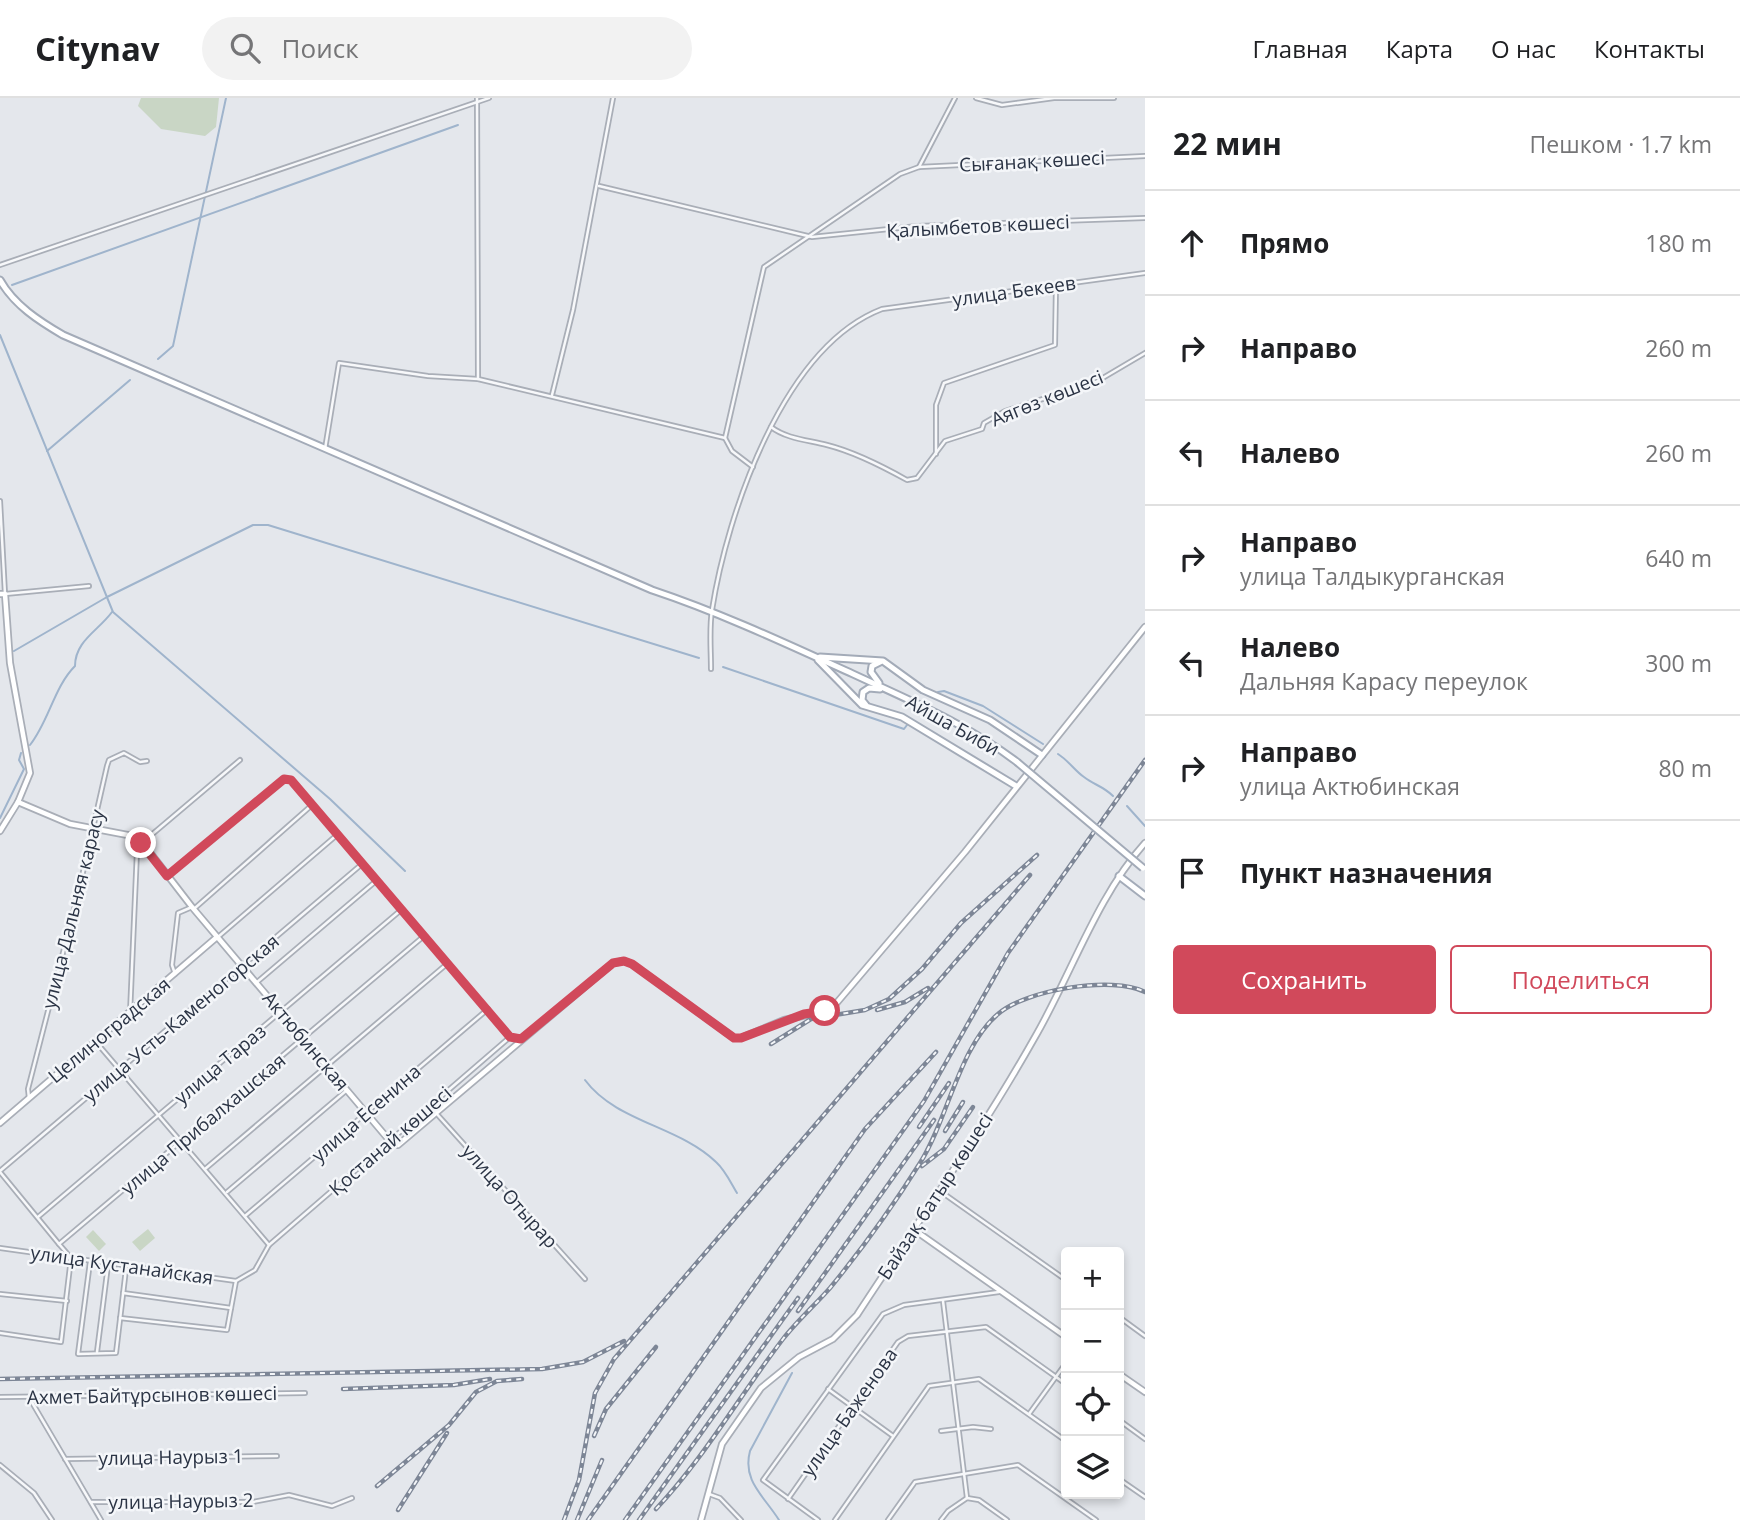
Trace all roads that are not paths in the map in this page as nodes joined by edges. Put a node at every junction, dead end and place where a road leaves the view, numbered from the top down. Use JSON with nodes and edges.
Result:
{"nodes":[{"id":1,"x":489,"y":98,"type":"edge"},
{"id":2,"x":613,"y":98,"type":"edge"},
{"id":3,"x":956,"y":98,"type":"edge"},
{"id":4,"x":976,"y":98,"type":"edge"},
{"id":5,"x":1114,"y":98,"type":"edge"},
{"id":6,"x":477,"y":100,"type":"edge"},
{"id":7,"x":1145,"y":156,"type":"edge"},
{"id":8,"x":919,"y":167,"type":"junction"},
{"id":9,"x":599,"y":186,"type":"junction"},
{"id":10,"x":1145,"y":218,"type":"edge"},
{"id":11,"x":812,"y":237,"type":"junction"},
{"id":12,"x":0,"y":265,"type":"edge"},
{"id":13,"x":1145,"y":273,"type":"edge"},
{"id":14,"x":0,"y":280,"type":"edge"},
{"id":15,"x":1056,"y":285,"type":"junction"},
{"id":16,"x":1145,"y":352,"type":"edge"},
{"id":17,"x":478,"y":379,"type":"junction"},
{"id":18,"x":552,"y":395,"type":"junction"},
{"id":19,"x":770,"y":427,"type":"junction"},
{"id":20,"x":725,"y":438,"type":"junction"},
{"id":21,"x":325,"y":449,"type":"junction"},
{"id":22,"x":936,"y":454,"type":"junction"},
{"id":23,"x":752,"y":467,"type":"junction"},
{"id":24,"x":0,"y":501,"type":"edge"},
{"id":25,"x":2,"y":546,"type":"edge"},
{"id":26,"x":89,"y":586,"type":"dead end"},
{"id":27,"x":3,"y":594,"type":"edge"},
{"id":28,"x":712,"y":610,"type":"junction"},
{"id":29,"x":1145,"y":627,"type":"edge"},
{"id":30,"x":816,"y":657,"type":"junction"},
{"id":31,"x":883,"y":661,"type":"junction"},
{"id":32,"x":711,"y":668,"type":"dead end"},
{"id":33,"x":887,"y":690,"type":"junction"},
{"id":34,"x":868,"y":707,"type":"junction"},
{"id":35,"x":1042,"y":755,"type":"junction"},
{"id":36,"x":240,"y":760,"type":"dead end"},
{"id":37,"x":148,"y":761,"type":"dead end"},
{"id":38,"x":1016,"y":786,"type":"junction"},
{"id":39,"x":18,"y":802,"type":"junction"},
{"id":40,"x":312,"y":805,"type":"junction"},
{"id":41,"x":94,"y":829,"type":"junction"},
{"id":42,"x":0,"y":831,"type":"edge"},
{"id":43,"x":338,"y":834,"type":"junction"},
{"id":44,"x":142,"y":843,"type":"junction"},
{"id":45,"x":1145,"y":844,"type":"edge"},
{"id":46,"x":362,"y":864,"type":"junction"},
{"id":47,"x":1144,"y":869,"type":"edge"},
{"id":48,"x":167,"y":876,"type":"junction"},
{"id":49,"x":1119,"y":876,"type":"junction"},
{"id":50,"x":377,"y":880,"type":"junction"},
{"id":51,"x":1145,"y":896,"type":"edge"},
{"id":52,"x":193,"y":907,"type":"junction"},
{"id":53,"x":401,"y":910,"type":"junction"},
{"id":54,"x":424,"y":936,"type":"junction"},
{"id":55,"x":217,"y":937,"type":"junction"},
{"id":56,"x":448,"y":963,"type":"junction"},
{"id":57,"x":242,"y":966,"type":"junction"},
{"id":58,"x":175,"y":974,"type":"junction"},
{"id":59,"x":256,"y":983,"type":"junction"},
{"id":60,"x":488,"y":1009,"type":"junction"},
{"id":61,"x":281,"y":1012,"type":"junction"},
{"id":62,"x":130,"y":1013,"type":"junction"},
{"id":63,"x":510,"y":1037,"type":"junction"},
{"id":64,"x":304,"y":1039,"type":"junction"},
{"id":65,"x":521,"y":1039,"type":"junction"},
{"id":66,"x":96,"y":1042,"type":"junction"},
{"id":67,"x":327,"y":1065,"type":"junction"},
{"id":68,"x":120,"y":1070,"type":"junction"},
{"id":69,"x":347,"y":1090,"type":"junction"},
{"id":70,"x":29,"y":1098,"type":"junction"},
{"id":71,"x":367,"y":1113,"type":"junction"},
{"id":72,"x":436,"y":1113,"type":"junction"},
{"id":73,"x":159,"y":1115,"type":"junction"},
{"id":74,"x":0,"y":1123,"type":"edge"},
{"id":75,"x":389,"y":1140,"type":"junction"},
{"id":76,"x":181,"y":1142,"type":"junction"},
{"id":77,"x":205,"y":1169,"type":"junction"},
{"id":78,"x":0,"y":1172,"type":"edge"},
{"id":79,"x":939,"y":1190,"type":"junction"},
{"id":80,"x":226,"y":1193,"type":"junction"},
{"id":81,"x":245,"y":1216,"type":"junction"},
{"id":82,"x":38,"y":1217,"type":"junction"},
{"id":83,"x":913,"y":1229,"type":"junction"},
{"id":84,"x":59,"y":1244,"type":"junction"},
{"id":85,"x":269,"y":1245,"type":"junction"},
{"id":86,"x":0,"y":1248,"type":"edge"},
{"id":87,"x":71,"y":1258,"type":"junction"},
{"id":88,"x":90,"y":1262,"type":"junction"},
{"id":89,"x":108,"y":1265,"type":"junction"},
{"id":90,"x":126,"y":1267,"type":"junction"},
{"id":91,"x":1061,"y":1276,"type":"edge"},
{"id":92,"x":585,"y":1279,"type":"dead end"},
{"id":93,"x":236,"y":1281,"type":"junction"},
{"id":94,"x":1001,"y":1291,"type":"junction"},
{"id":95,"x":122,"y":1293,"type":"junction"},
{"id":96,"x":0,"y":1294,"type":"edge"},
{"id":97,"x":67,"y":1301,"type":"junction"},
{"id":98,"x":943,"y":1301,"type":"junction"},
{"id":99,"x":231,"y":1308,"type":"junction"},
{"id":100,"x":119,"y":1318,"type":"junction"},
{"id":101,"x":1124,"y":1321,"type":"edge"},
{"id":102,"x":947,"y":1332,"type":"junction"},
{"id":103,"x":0,"y":1333,"type":"edge"},
{"id":104,"x":1061,"y":1333,"type":"edge"},
{"id":105,"x":1145,"y":1336,"type":"edge"},
{"id":106,"x":97,"y":1353,"type":"junction"},
{"id":107,"x":1061,"y":1371,"type":"edge"},
{"id":108,"x":1057,"y":1377,"type":"junction"},
{"id":109,"x":1124,"y":1377,"type":"edge"},
{"id":110,"x":952,"y":1380,"type":"junction"},
{"id":111,"x":1061,"y":1380,"type":"edge"},
{"id":112,"x":828,"y":1389,"type":"junction"},
{"id":113,"x":1145,"y":1392,"type":"edge"},
{"id":114,"x":305,"y":1393,"type":"dead end"},
{"id":115,"x":0,"y":1398,"type":"edge"},
{"id":116,"x":29,"y":1398,"type":"junction"},
{"id":117,"x":853,"y":1407,"type":"junction"},
{"id":118,"x":1029,"y":1414,"type":"junction"},
{"id":119,"x":1124,"y":1424,"type":"edge"},
{"id":120,"x":990,"y":1429,"type":"dead end"},
{"id":121,"x":958,"y":1430,"type":"junction"},
{"id":122,"x":941,"y":1431,"type":"dead end"},
{"id":123,"x":893,"y":1436,"type":"junction"},
{"id":124,"x":1061,"y":1437,"type":"edge"},
{"id":125,"x":1145,"y":1439,"type":"edge"},
{"id":126,"x":277,"y":1455,"type":"dead end"},
{"id":127,"x":65,"y":1459,"type":"junction"},
{"id":128,"x":1,"y":1468,"type":"edge"},
{"id":129,"x":963,"y":1473,"type":"junction"},
{"id":130,"x":1124,"y":1482,"type":"edge"},
{"id":131,"x":709,"y":1493,"type":"junction"},
{"id":132,"x":1145,"y":1497,"type":"edge"},
{"id":133,"x":352,"y":1498,"type":"dead end"},
{"id":134,"x":967,"y":1498,"type":"junction"},
{"id":135,"x":788,"y":1499,"type":"junction"},
{"id":136,"x":91,"y":1502,"type":"junction"},
{"id":137,"x":52,"y":1520,"type":"edge"},
{"id":138,"x":101,"y":1520,"type":"edge"},
{"id":139,"x":701,"y":1520,"type":"edge"},
{"id":140,"x":741,"y":1520,"type":"edge"},
{"id":141,"x":818,"y":1520,"type":"edge"},
{"id":142,"x":835,"y":1520,"type":"edge"},
{"id":143,"x":888,"y":1520,"type":"edge"},
{"id":144,"x":942,"y":1520,"type":"edge"},
{"id":145,"x":1007,"y":1520,"type":"edge"},
{"id":146,"x":1096,"y":1520,"type":"edge"}],
"edges":[{"from":1,"to":6,"type":"street"},
{"from":2,"to":9,"type":"street"},
{"from":3,"to":8,"type":"street"},
{"from":4,"to":5,"type":"street"},
{"from":6,"to":12,"type":"street"},
{"from":6,"to":17,"type":"street"},
{"from":7,"to":8,"type":"street","name":"Сығанақ көшесі"},
{"from":8,"to":11,"type":"street"},
{"from":9,"to":11,"type":"street"},
{"from":9,"to":18,"type":"street"},
{"from":10,"to":11,"type":"street","name":"Қалымбетов көшесі"},
{"from":11,"to":20,"type":"street"},
{"from":13,"to":15,"type":"street","name":"улица Бекеев"},
{"from":14,"to":21,"type":"main road","name":"Айша Биби"},
{"from":15,"to":19,"type":"street","name":"улица Бекеев"},
{"from":15,"to":22,"type":"street"},
{"from":16,"to":22,"type":"street","name":"Аягөз көшесі"},
{"from":17,"to":18,"type":"street"},
{"from":17,"to":21,"type":"street"},
{"from":18,"to":20,"type":"street"},
{"from":19,"to":22,"type":"street","name":"Аягөз көшесі"},
{"from":19,"to":23,"type":"street"},
{"from":20,"to":23,"type":"street"},
{"from":21,"to":28,"type":"main road","name":"Айша Биби"},
{"from":23,"to":28,"type":"street"},
{"from":24,"to":25,"type":"street"},
{"from":25,"to":27,"type":"street"},
{"from":26,"to":27,"type":"street"},
{"from":27,"to":39,"type":"street"},
{"from":28,"to":30,"type":"main road","name":"Айша Биби"},
{"from":28,"to":32,"type":"street"},
{"from":29,"to":35,"type":"street"},
{"from":30,"to":31,"type":"main road"},
{"from":30,"to":33,"type":"main road","name":"Айша Биби"},
{"from":30,"to":34,"type":"main road"},
{"from":31,"to":33,"type":"main road"},
{"from":31,"to":35,"type":"main road"},
{"from":33,"to":34,"type":"main road"},
{"from":33,"to":47,"type":"main road","name":"Айша Биби","bridge":true},
{"from":34,"to":38,"type":"main road"},
{"from":35,"to":38,"type":"street"},
{"from":36,"to":44,"type":"street"},
{"from":37,"to":41,"type":"street","name":"улица Дальняя карасу"},
{"from":38,"to":65,"type":"street"},
{"from":39,"to":41,"type":"street"},
{"from":39,"to":42,"type":"street"},
{"from":40,"to":43,"type":"street"},
{"from":40,"to":48,"type":"street"},
{"from":40,"to":52,"type":"street"},
{"from":41,"to":44,"type":"street"},
{"from":41,"to":70,"type":"street","name":"улица Дальняя карасу"},
{"from":43,"to":46,"type":"street"},
{"from":43,"to":55,"type":"street"},
{"from":44,"to":48,"type":"street","name":"Актюбинская"},
{"from":44,"to":62,"type":"street"},
{"from":45,"to":49,"type":"street","name":"Байзақ батыр көшесі"},
{"from":46,"to":50,"type":"street"},
{"from":46,"to":57,"type":"street","name":"улица Усть-Каменогорская"},
{"from":48,"to":52,"type":"street","name":"Актюбинская"},
{"from":49,"to":51,"type":"main road"},
{"from":49,"to":79,"type":"street","name":"Байзақ батыр көшесі"},
{"from":50,"to":53,"type":"street"},
{"from":50,"to":59,"type":"street"},
{"from":52,"to":55,"type":"street","name":"Актюбинская"},
{"from":52,"to":58,"type":"street"},
{"from":53,"to":54,"type":"street"},
{"from":53,"to":61,"type":"street","name":"улица Тараз"},
{"from":54,"to":56,"type":"street"},
{"from":54,"to":64,"type":"street","name":"улица Прибалхашская"},
{"from":55,"to":57,"type":"street","name":"Актюбинская"},
{"from":55,"to":58,"type":"street","name":"Целиноградская"},
{"from":56,"to":60,"type":"street"},
{"from":56,"to":67,"type":"street"},
{"from":57,"to":59,"type":"street","name":"Актюбинская"},
{"from":57,"to":68,"type":"street","name":"улица Усть-Каменогорская"},
{"from":58,"to":62,"type":"street","name":"Целиноградская"},
{"from":59,"to":61,"type":"street","name":"Актюбинская"},
{"from":60,"to":63,"type":"street"},
{"from":60,"to":71,"type":"street","name":"улица Есенина"},
{"from":61,"to":64,"type":"street","name":"Актюбинская"},
{"from":61,"to":73,"type":"street","name":"улица Тараз"},
{"from":62,"to":66,"type":"street","name":"Целиноградская"},
{"from":63,"to":65,"type":"street"},
{"from":63,"to":75,"type":"street","name":"Қостанай көшесі"},
{"from":64,"to":67,"type":"street","name":"Актюбинская"},
{"from":64,"to":76,"type":"street","name":"улица Прибалхашская"},
{"from":65,"to":72,"type":"street"},
{"from":66,"to":68,"type":"street"},
{"from":66,"to":70,"type":"street","name":"Целиноградская"},
{"from":67,"to":69,"type":"street","name":"Актюбинская"},
{"from":67,"to":77,"type":"street"},
{"from":68,"to":73,"type":"street"},
{"from":68,"to":78,"type":"street","name":"улица Усть-Каменогорская"},
{"from":69,"to":71,"type":"street","name":"Актюбинская"},
{"from":69,"to":80,"type":"street","name":"улица Есенина"},
{"from":70,"to":74,"type":"street","name":"Целиноградская"},
{"from":71,"to":75,"type":"street","name":"Актюбинская"},
{"from":71,"to":81,"type":"street","name":"улица Есенина"},
{"from":72,"to":75,"type":"street","name":"Актюбинская"},
{"from":72,"to":92,"type":"street","name":"улица Отырар"},
{"from":73,"to":76,"type":"street"},
{"from":73,"to":82,"type":"street","name":"улица Тараз"},
{"from":75,"to":85,"type":"street","name":"Қостанай көшесі"},
{"from":76,"to":77,"type":"street"},
{"from":76,"to":84,"type":"street","name":"улица Прибалхашская"},
{"from":77,"to":80,"type":"street"},
{"from":78,"to":82,"type":"street"},
{"from":79,"to":83,"type":"street","name":"Байзақ батыр көшесі"},
{"from":79,"to":91,"type":"street"},
{"from":80,"to":81,"type":"street"},
{"from":81,"to":85,"type":"street"},
{"from":82,"to":84,"type":"street"},
{"from":83,"to":94,"type":"street"},
{"from":83,"to":131,"type":"street","name":"Байзақ батыр көшесі"},
{"from":84,"to":87,"type":"street"},
{"from":85,"to":93,"type":"street","name":"улица Кустанайская"},
{"from":86,"to":87,"type":"street","name":"улица Кустанайская"},
{"from":87,"to":88,"type":"street","name":"улица Кустанайская"},
{"from":87,"to":97,"type":"street"},
{"from":88,"to":89,"type":"street","name":"улица Кустанайская"},
{"from":88,"to":106,"type":"street"},
{"from":89,"to":90,"type":"street","name":"улица Кустанайская"},
{"from":89,"to":106,"type":"street"},
{"from":90,"to":93,"type":"street","name":"улица Кустанайская"},
{"from":90,"to":95,"type":"street"},
{"from":93,"to":99,"type":"street"},
{"from":94,"to":98,"type":"street"},
{"from":94,"to":104,"type":"street"},
{"from":95,"to":99,"type":"street"},
{"from":95,"to":100,"type":"street"},
{"from":96,"to":97,"type":"street"},
{"from":97,"to":103,"type":"street"},
{"from":98,"to":102,"type":"street"},
{"from":98,"to":112,"type":"street"},
{"from":99,"to":100,"type":"street"},
{"from":100,"to":106,"type":"street"},
{"from":101,"to":105,"type":"street"},
{"from":102,"to":108,"type":"street","name":"улица Баженова"},
{"from":102,"to":110,"type":"street"},
{"from":102,"to":117,"type":"street","name":"улица Баженова"},
{"from":107,"to":108,"type":"street"},
{"from":108,"to":111,"type":"street","name":"улица Баженова"},
{"from":108,"to":118,"type":"street"},
{"from":109,"to":113,"type":"street"},
{"from":110,"to":118,"type":"street"},
{"from":110,"to":121,"type":"street"},
{"from":110,"to":123,"type":"street"},
{"from":112,"to":117,"type":"street"},
{"from":112,"to":135,"type":"street"},
{"from":114,"to":116,"type":"street","name":"Ахмет Байтұрсынов көшесі"},
{"from":115,"to":116,"type":"street","name":"Ахмет Байтұрсынов көшесі"},
{"from":116,"to":127,"type":"street"},
{"from":117,"to":123,"type":"street"},
{"from":117,"to":135,"type":"street","name":"улица Баженова"},
{"from":118,"to":124,"type":"street"},
{"from":119,"to":125,"type":"street"},
{"from":120,"to":121,"type":"street"},
{"from":121,"to":122,"type":"street"},
{"from":121,"to":129,"type":"street"},
{"from":123,"to":142,"type":"street"},
{"from":126,"to":127,"type":"street","name":"улица Наурыз 1"},
{"from":127,"to":136,"type":"street"},
{"from":128,"to":137,"type":"street"},
{"from":129,"to":134,"type":"street"},
{"from":129,"to":143,"type":"street"},
{"from":129,"to":146,"type":"street"},
{"from":130,"to":132,"type":"street"},
{"from":131,"to":139,"type":"street","name":"Байзақ батыр көшесі"},
{"from":131,"to":140,"type":"street"},
{"from":133,"to":136,"type":"street","name":"улица Наурыз 2"},
{"from":134,"to":144,"type":"street"},
{"from":134,"to":145,"type":"street"},
{"from":135,"to":141,"type":"street"},
{"from":136,"to":138,"type":"street"}]}
